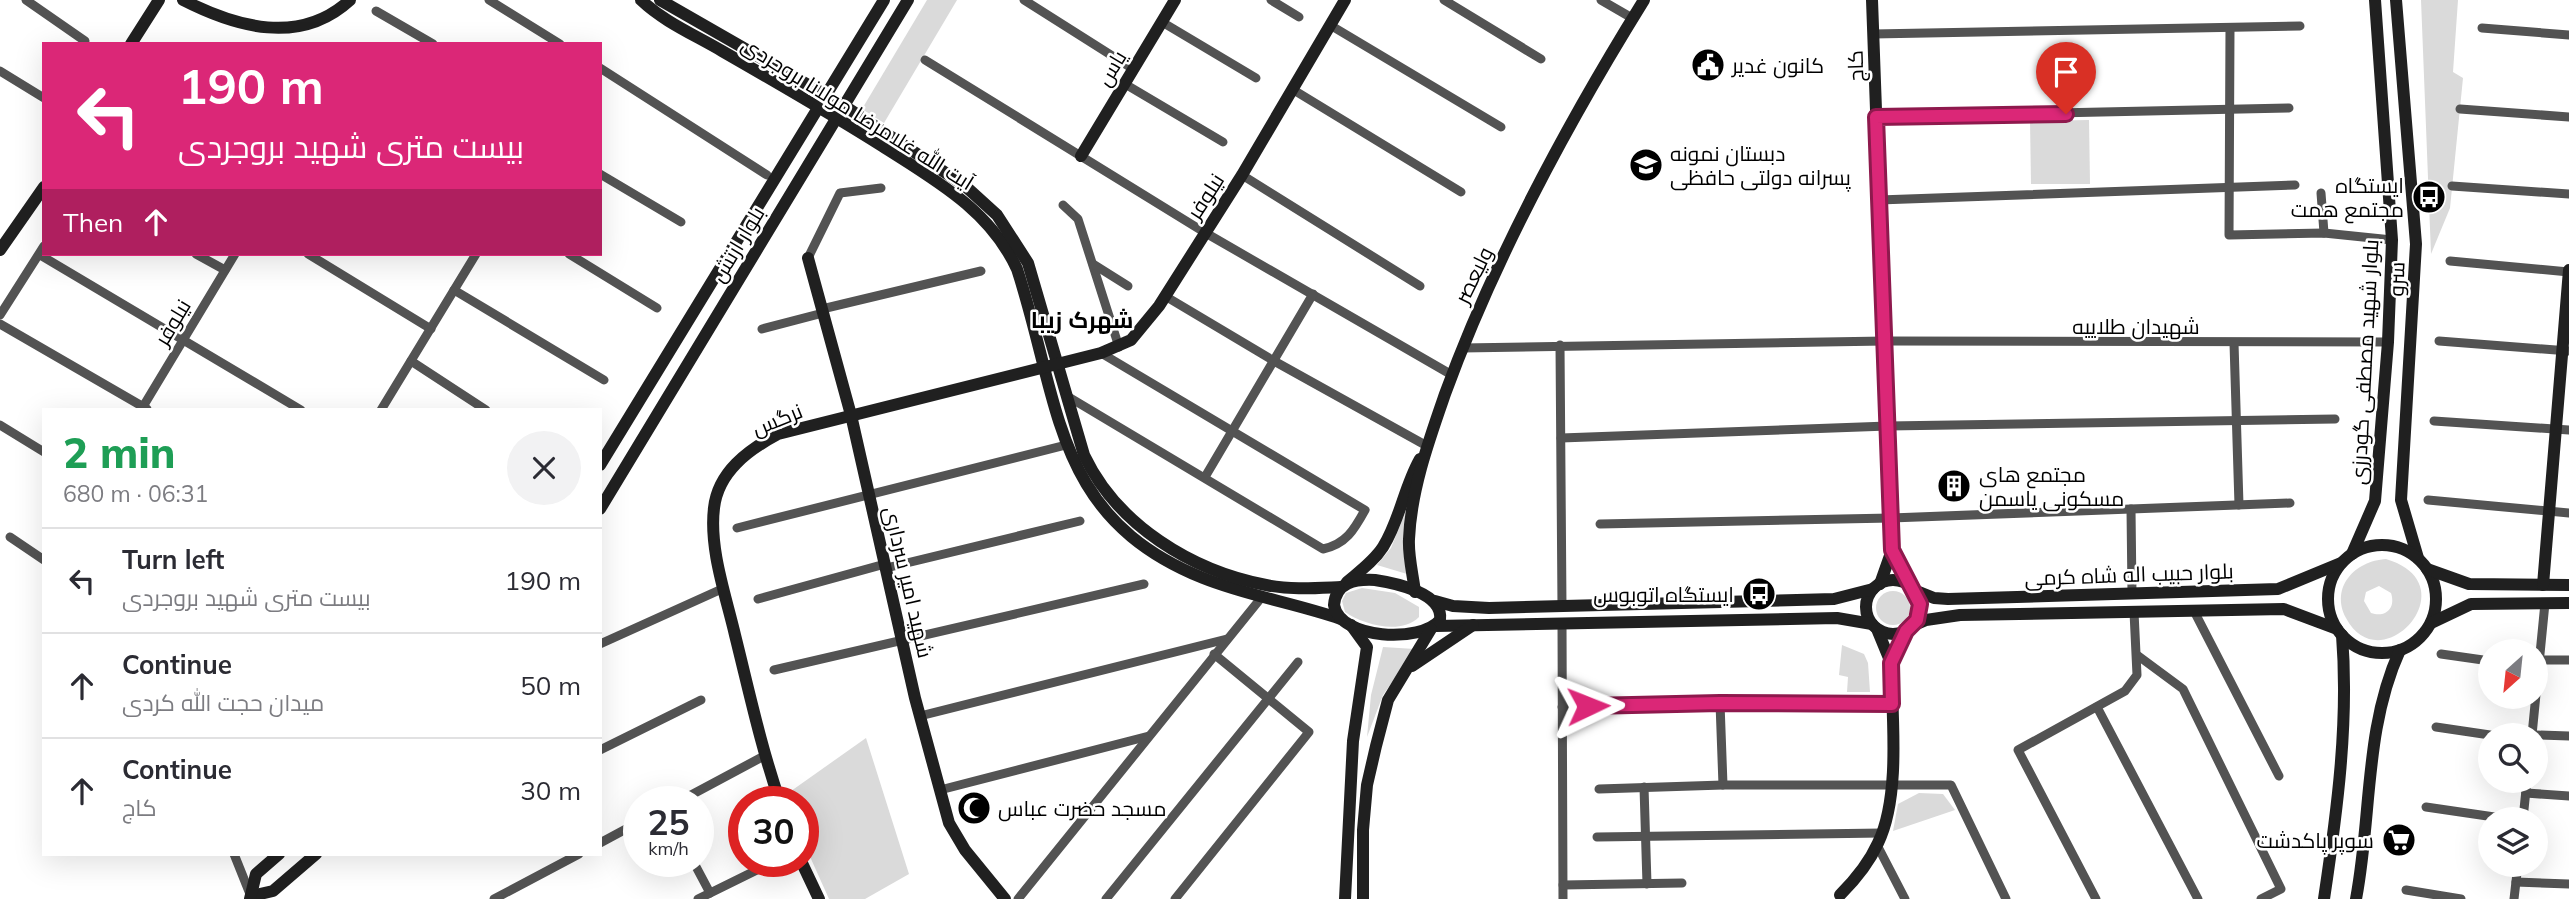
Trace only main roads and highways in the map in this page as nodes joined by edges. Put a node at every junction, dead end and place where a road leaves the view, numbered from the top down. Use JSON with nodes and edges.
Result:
{"nodes":[{"id":1,"x":159,"y":0,"type":"edge"},
{"id":2,"x":183,"y":0,"type":"edge"},
{"id":3,"x":349,"y":0,"type":"edge"},
{"id":4,"x":641,"y":0,"type":"edge"},
{"id":5,"x":660,"y":0,"type":"edge"},
{"id":6,"x":884,"y":0,"type":"edge"},
{"id":7,"x":908,"y":0,"type":"edge"},
{"id":8,"x":1175,"y":0,"type":"edge"},
{"id":9,"x":1345,"y":0,"type":"edge"},
{"id":10,"x":1644,"y":0,"type":"edge"},
{"id":11,"x":1871,"y":0,"type":"edge"},
{"id":12,"x":2375,"y":0,"type":"edge"},
{"id":13,"x":2396,"y":0,"type":"edge"},
{"id":14,"x":132,"y":42,"type":"edge"},
{"id":15,"x":826,"y":95,"type":"junction"},
{"id":16,"x":843,"y":105,"type":"junction"},
{"id":17,"x":819,"y":107,"type":"junction"},
{"id":18,"x":836,"y":117,"type":"junction"},
{"id":19,"x":1081,"y":156,"type":"road end"},
{"id":20,"x":42,"y":190,"type":"edge"},
{"id":21,"x":0,"y":250,"type":"edge"},
{"id":22,"x":808,"y":258,"type":"road end"},
{"id":23,"x":2569,"y":271,"type":"edge"},
{"id":24,"x":1040,"y":326,"type":"junction"},
{"id":25,"x":2566,"y":350,"type":"edge"},
{"id":26,"x":1050,"y":364,"type":"junction"},
{"id":27,"x":851,"y":415,"type":"junction"},
{"id":28,"x":2562,"y":429,"type":"edge"},
{"id":29,"x":1427,"y":446,"type":"junction"},
{"id":30,"x":602,"y":462,"type":"edge"},
{"id":31,"x":602,"y":506,"type":"edge"},
{"id":32,"x":1892,"y":550,"type":"junction"},
{"id":33,"x":2352,"y":554,"type":"junction"},
{"id":34,"x":2418,"y":558,"type":"junction"},
{"id":35,"x":2341,"y":563,"type":"junction"},
{"id":36,"x":2427,"y":569,"type":"junction"},
{"id":37,"x":1265,"y":585,"type":"junction"},
{"id":38,"x":1344,"y":585,"type":"junction"},
{"id":39,"x":2543,"y":585,"type":"junction"},
{"id":40,"x":2569,"y":585,"type":"edge"},
{"id":41,"x":1877,"y":587,"type":"junction"},
{"id":42,"x":1911,"y":588,"type":"junction"},
{"id":43,"x":1415,"y":592,"type":"junction"},
{"id":44,"x":1261,"y":598,"type":"junction"},
{"id":45,"x":1435,"y":601,"type":"junction"},
{"id":46,"x":2569,"y":603,"type":"edge"},
{"id":47,"x":1346,"y":622,"type":"junction"},
{"id":48,"x":2431,"y":623,"type":"junction"},
{"id":49,"x":1474,"y":624,"type":"junction"},
{"id":50,"x":1874,"y":626,"type":"junction"},
{"id":51,"x":1433,"y":627,"type":"junction"},
{"id":52,"x":1909,"y":628,"type":"junction"},
{"id":53,"x":2339,"y":632,"type":"junction"},
{"id":54,"x":2400,"y":650,"type":"junction"},
{"id":55,"x":1891,"y":663,"type":"junction"},
{"id":56,"x":1409,"y":668,"type":"junction"},
{"id":57,"x":775,"y":786,"type":"edge"},
{"id":58,"x":277,"y":856,"type":"edge"},
{"id":59,"x":314,"y":856,"type":"edge"},
{"id":60,"x":809,"y":877,"type":"edge"},
{"id":61,"x":250,"y":897,"type":"edge"},
{"id":62,"x":1838,"y":898,"type":"edge"},
{"id":63,"x":819,"y":899,"type":"edge"},
{"id":64,"x":1005,"y":899,"type":"edge"},
{"id":65,"x":1345,"y":899,"type":"edge"},
{"id":66,"x":1363,"y":899,"type":"edge"},
{"id":67,"x":2325,"y":899,"type":"edge"},
{"id":68,"x":2356,"y":899,"type":"edge"}],
"edges":[{"from":1,"to":14,"type":"main road"},
{"from":2,"to":3,"type":"main road"},
{"from":4,"to":17,"type":"main road","name":"آیت الله غلامرضا مولانا بروجردی"},
{"from":5,"to":15,"type":"main road","name":"آیت الله غلامرضا مولانا بروجردی"},
{"from":6,"to":15,"type":"main road","name":"بلوار ارتش"},
{"from":7,"to":16,"type":"main road","name":"بلوار ارتش"},
{"from":8,"to":19,"type":"main road","name":"یاس"},
{"from":9,"to":26,"type":"main road","name":"نیلوفر"},
{"from":10,"to":29,"type":"main road","name":"ولیعصر"},
{"from":11,"to":32,"type":"main road","name":"کاج"},
{"from":12,"to":33,"type":"main road","name":"بلوار شهید مصطفی گودرزی"},
{"from":13,"to":34,"type":"main road","name":"سرو"},
{"from":15,"to":16,"type":"main road","name":"آیت الله غلامرضا مولانا بروجردی"},
{"from":15,"to":17,"type":"main road","name":"بلوار ارتش"},
{"from":16,"to":18,"type":"main road","name":"بلوار ارتش"},
{"from":16,"to":24,"type":"main road","name":"آیت الله غلامرضا مولانا بروجردی"},
{"from":17,"to":18,"type":"main road","name":"آیت الله غلامرضا مولانا بروجردی"},
{"from":17,"to":30,"type":"main road","name":"بلوار ارتش"},
{"from":18,"to":24,"type":"main road","name":"آیت الله غلامرضا مولانا بروجردی"},
{"from":18,"to":31,"type":"main road","name":"بلوار ارتش"},
{"from":20,"to":21,"type":"main road"},
{"from":22,"to":27,"type":"main road","name":"شهید امیر سرداری"},
{"from":23,"to":25,"type":"main road"},
{"from":24,"to":26,"type":"main road","name":"آیت الله غلامرضا مولانا بروجردی"},
{"from":25,"to":28,"type":"main road"},
{"from":26,"to":27,"type":"main road","name":"نرگس"},
{"from":26,"to":37,"type":"main road","name":"آیت الله غلامرضا مولانا بروجردی"},
{"from":26,"to":44,"type":"main road","name":"آیت الله غلامرضا مولانا بروجردی"},
{"from":27,"to":57,"type":"main road","name":"نرگس"},
{"from":27,"to":64,"type":"main road","name":"شهید امیر سرداری"},
{"from":28,"to":39,"type":"main road"},
{"from":29,"to":38,"type":"main road"},
{"from":29,"to":43,"type":"main road","name":"ولیعصر"},
{"from":32,"to":41,"type":"main road","name":"کاج"},
{"from":32,"to":42,"type":"main road","name":"کاج"},
{"from":33,"to":34,"type":"main road"},
{"from":33,"to":35,"type":"main road"},
{"from":34,"to":36,"type":"main road"},
{"from":35,"to":42,"type":"main road","name":"بلوار حبیب اله شاه کرمی"},
{"from":35,"to":53,"type":"main road"},
{"from":36,"to":39,"type":"main road"},
{"from":36,"to":48,"type":"main road"},
{"from":37,"to":38,"type":"main road","name":"آیت الله غلامرضا مولانا بروجردی"},
{"from":37,"to":44,"type":"main road"},
{"from":38,"to":43,"type":"main road"},
{"from":38,"to":47,"type":"main road"},
{"from":39,"to":40,"type":"main road"},
{"from":41,"to":42,"type":"main road"},
{"from":41,"to":45,"type":"main road"},
{"from":41,"to":50,"type":"main road"},
{"from":42,"to":52,"type":"main road"},
{"from":43,"to":45,"type":"main road"},
{"from":44,"to":47,"type":"main road","name":"آیت الله غلامرضا مولانا بروجردی"},
{"from":45,"to":51,"type":"main road"},
{"from":46,"to":48,"type":"main road"},
{"from":47,"to":51,"type":"main road"},
{"from":47,"to":65,"type":"main road"},
{"from":48,"to":54,"type":"main road"},
{"from":49,"to":50,"type":"main road"},
{"from":49,"to":51,"type":"main road"},
{"from":49,"to":56,"type":"main road"},
{"from":50,"to":52,"type":"main road"},
{"from":50,"to":55,"type":"main road"},
{"from":51,"to":56,"type":"main road"},
{"from":52,"to":53,"type":"main road","name":"بلوار حبیب اله شاه کرمی"},
{"from":52,"to":55,"type":"main road"},
{"from":53,"to":54,"type":"main road"},
{"from":53,"to":67,"type":"main road"},
{"from":54,"to":68,"type":"main road"},
{"from":55,"to":62,"type":"main road"},
{"from":56,"to":66,"type":"main road"},
{"from":58,"to":61,"type":"main road"},
{"from":59,"to":61,"type":"main road"},
{"from":60,"to":63,"type":"main road"}]}
